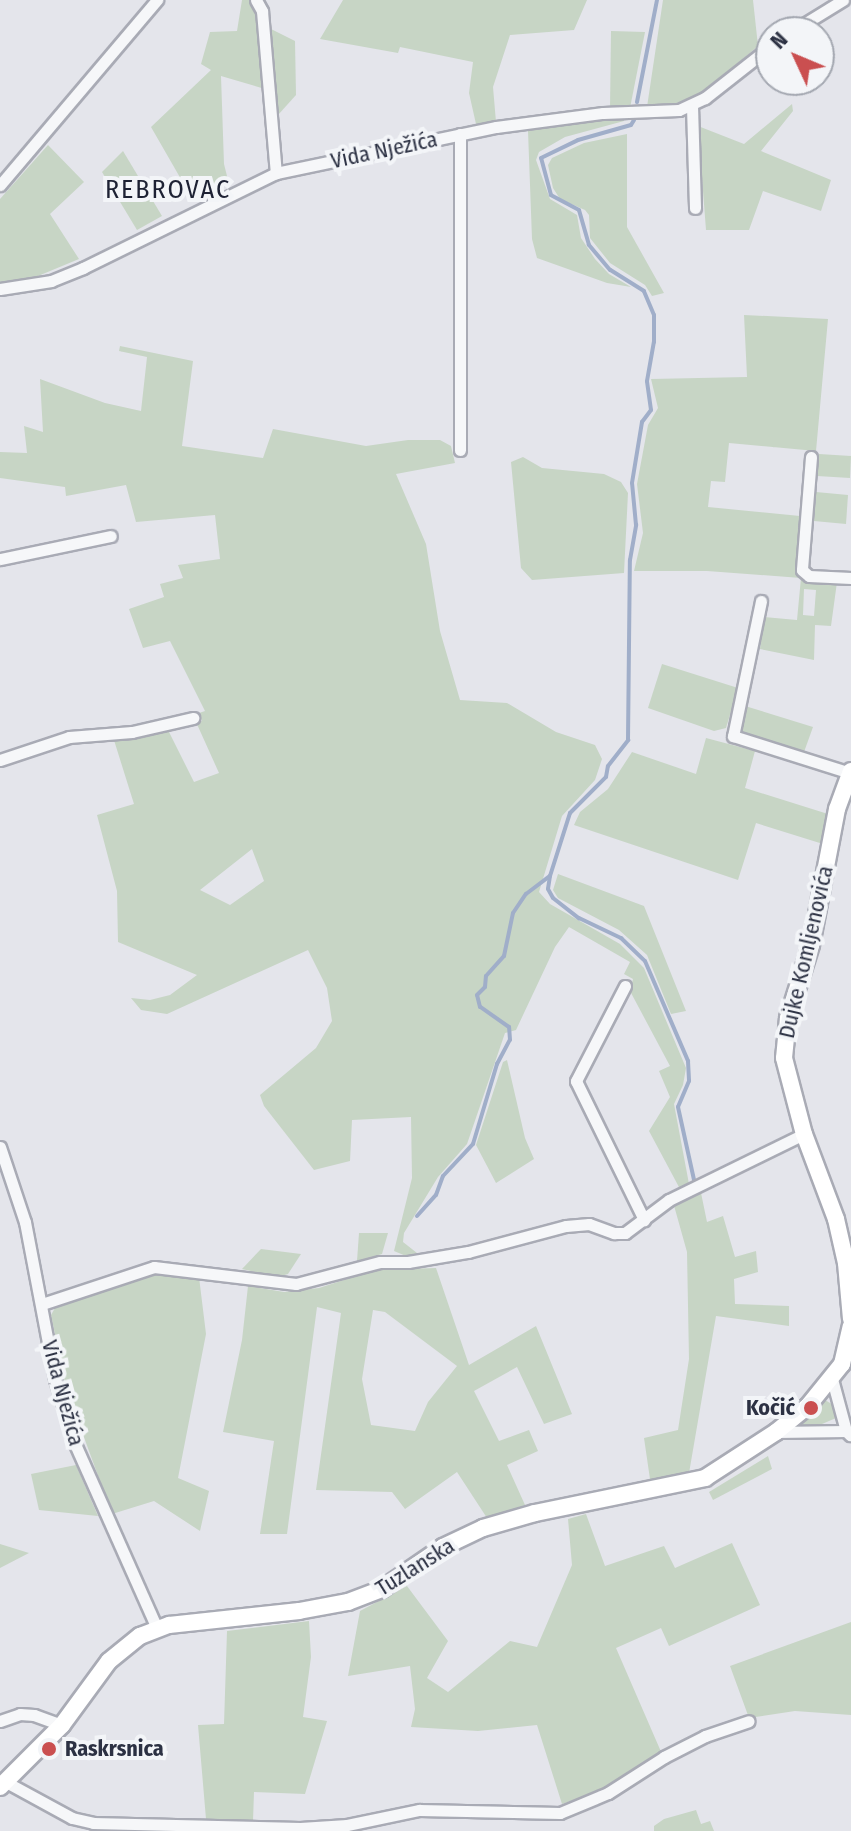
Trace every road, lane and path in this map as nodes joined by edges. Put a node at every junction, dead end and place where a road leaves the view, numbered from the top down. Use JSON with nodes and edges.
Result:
{"nodes":[{"id":1,"x":157,"y":0,"type":"edge"},
{"id":2,"x":256,"y":0,"type":"edge"},
{"id":3,"x":843,"y":0,"type":"edge"},
{"id":4,"x":817,"y":16,"type":"edge"},
{"id":5,"x":755,"y":58,"type":"edge"},
{"id":6,"x":692,"y":106,"type":"junction"},
{"id":7,"x":460,"y":134,"type":"junction"},
{"id":8,"x":276,"y":173,"type":"junction"},
{"id":9,"x":0,"y":185,"type":"edge"},
{"id":10,"x":695,"y":208,"type":"dead end"},
{"id":11,"x":0,"y":289,"type":"edge"},
{"id":12,"x":460,"y":450,"type":"dead end"},
{"id":13,"x":811,"y":457,"type":"dead end"},
{"id":14,"x":111,"y":536,"type":"dead end"},
{"id":15,"x":0,"y":559,"type":"edge"},
{"id":16,"x":851,"y":578,"type":"edge"},
{"id":17,"x":761,"y":601,"type":"dead end"},
{"id":18,"x":193,"y":718,"type":"dead end"},
{"id":19,"x":0,"y":760,"type":"edge"},
{"id":20,"x":851,"y":772,"type":"edge"},
{"id":21,"x":625,"y":986,"type":"dead end"},
{"id":22,"x":804,"y":1134,"type":"junction"},
{"id":23,"x":0,"y":1147,"type":"edge"},
{"id":24,"x":644,"y":1220,"type":"junction"},
{"id":25,"x":42,"y":1304,"type":"junction"},
{"id":26,"x":851,"y":1319,"type":"edge"},
{"id":27,"x":851,"y":1326,"type":"edge"},
{"id":28,"x":849,"y":1360,"type":"edge"},
{"id":29,"x":832,"y":1379,"type":"junction"},
{"id":30,"x":776,"y":1432,"type":"junction"},
{"id":31,"x":848,"y":1433,"type":"edge"},
{"id":32,"x":157,"y":1628,"type":"junction"},
{"id":33,"x":0,"y":1721,"type":"edge"},
{"id":34,"x":749,"y":1721,"type":"dead end"},
{"id":35,"x":62,"y":1725,"type":"junction"},
{"id":36,"x":3,"y":1784,"type":"edge"},
{"id":37,"x":73,"y":1825,"type":"edge"}],
"edges":[{"from":1,"to":9,"type":"street"},
{"from":2,"to":8,"type":"street"},
{"from":3,"to":4,"type":"street"},
{"from":5,"to":6,"type":"street","name":"Vida Nježića"},
{"from":6,"to":7,"type":"street","name":"Vida Nježića"},
{"from":6,"to":10,"type":"street"},
{"from":7,"to":8,"type":"street","name":"Vida Nježića"},
{"from":7,"to":12,"type":"street"},
{"from":8,"to":11,"type":"street","name":"Vida Nježića"},
{"from":13,"to":16,"type":"street"},
{"from":14,"to":15,"type":"street"},
{"from":17,"to":20,"type":"street"},
{"from":18,"to":19,"type":"street"},
{"from":20,"to":22,"type":"street","name":"Dujke Komljenovića"},
{"from":21,"to":24,"type":"street"},
{"from":22,"to":24,"type":"street"},
{"from":22,"to":26,"type":"street","name":"Dujke Komljenovića"},
{"from":23,"to":25,"type":"street","name":"Vida Nježića"},
{"from":24,"to":25,"type":"street"},
{"from":25,"to":32,"type":"street","name":"Vida Nježića"},
{"from":27,"to":28,"type":"street"},
{"from":28,"to":29,"type":"street","name":"Tuzlanska"},
{"from":29,"to":30,"type":"street","name":"Tuzlanska"},
{"from":29,"to":31,"type":"street"},
{"from":30,"to":31,"type":"street"},
{"from":30,"to":32,"type":"street","name":"Tuzlanska"},
{"from":32,"to":35,"type":"street","name":"Tuzlanska"},
{"from":33,"to":35,"type":"street"},
{"from":34,"to":37,"type":"street"},
{"from":35,"to":36,"type":"street","name":"Tuzlanska"},
{"from":36,"to":37,"type":"street"}]}
